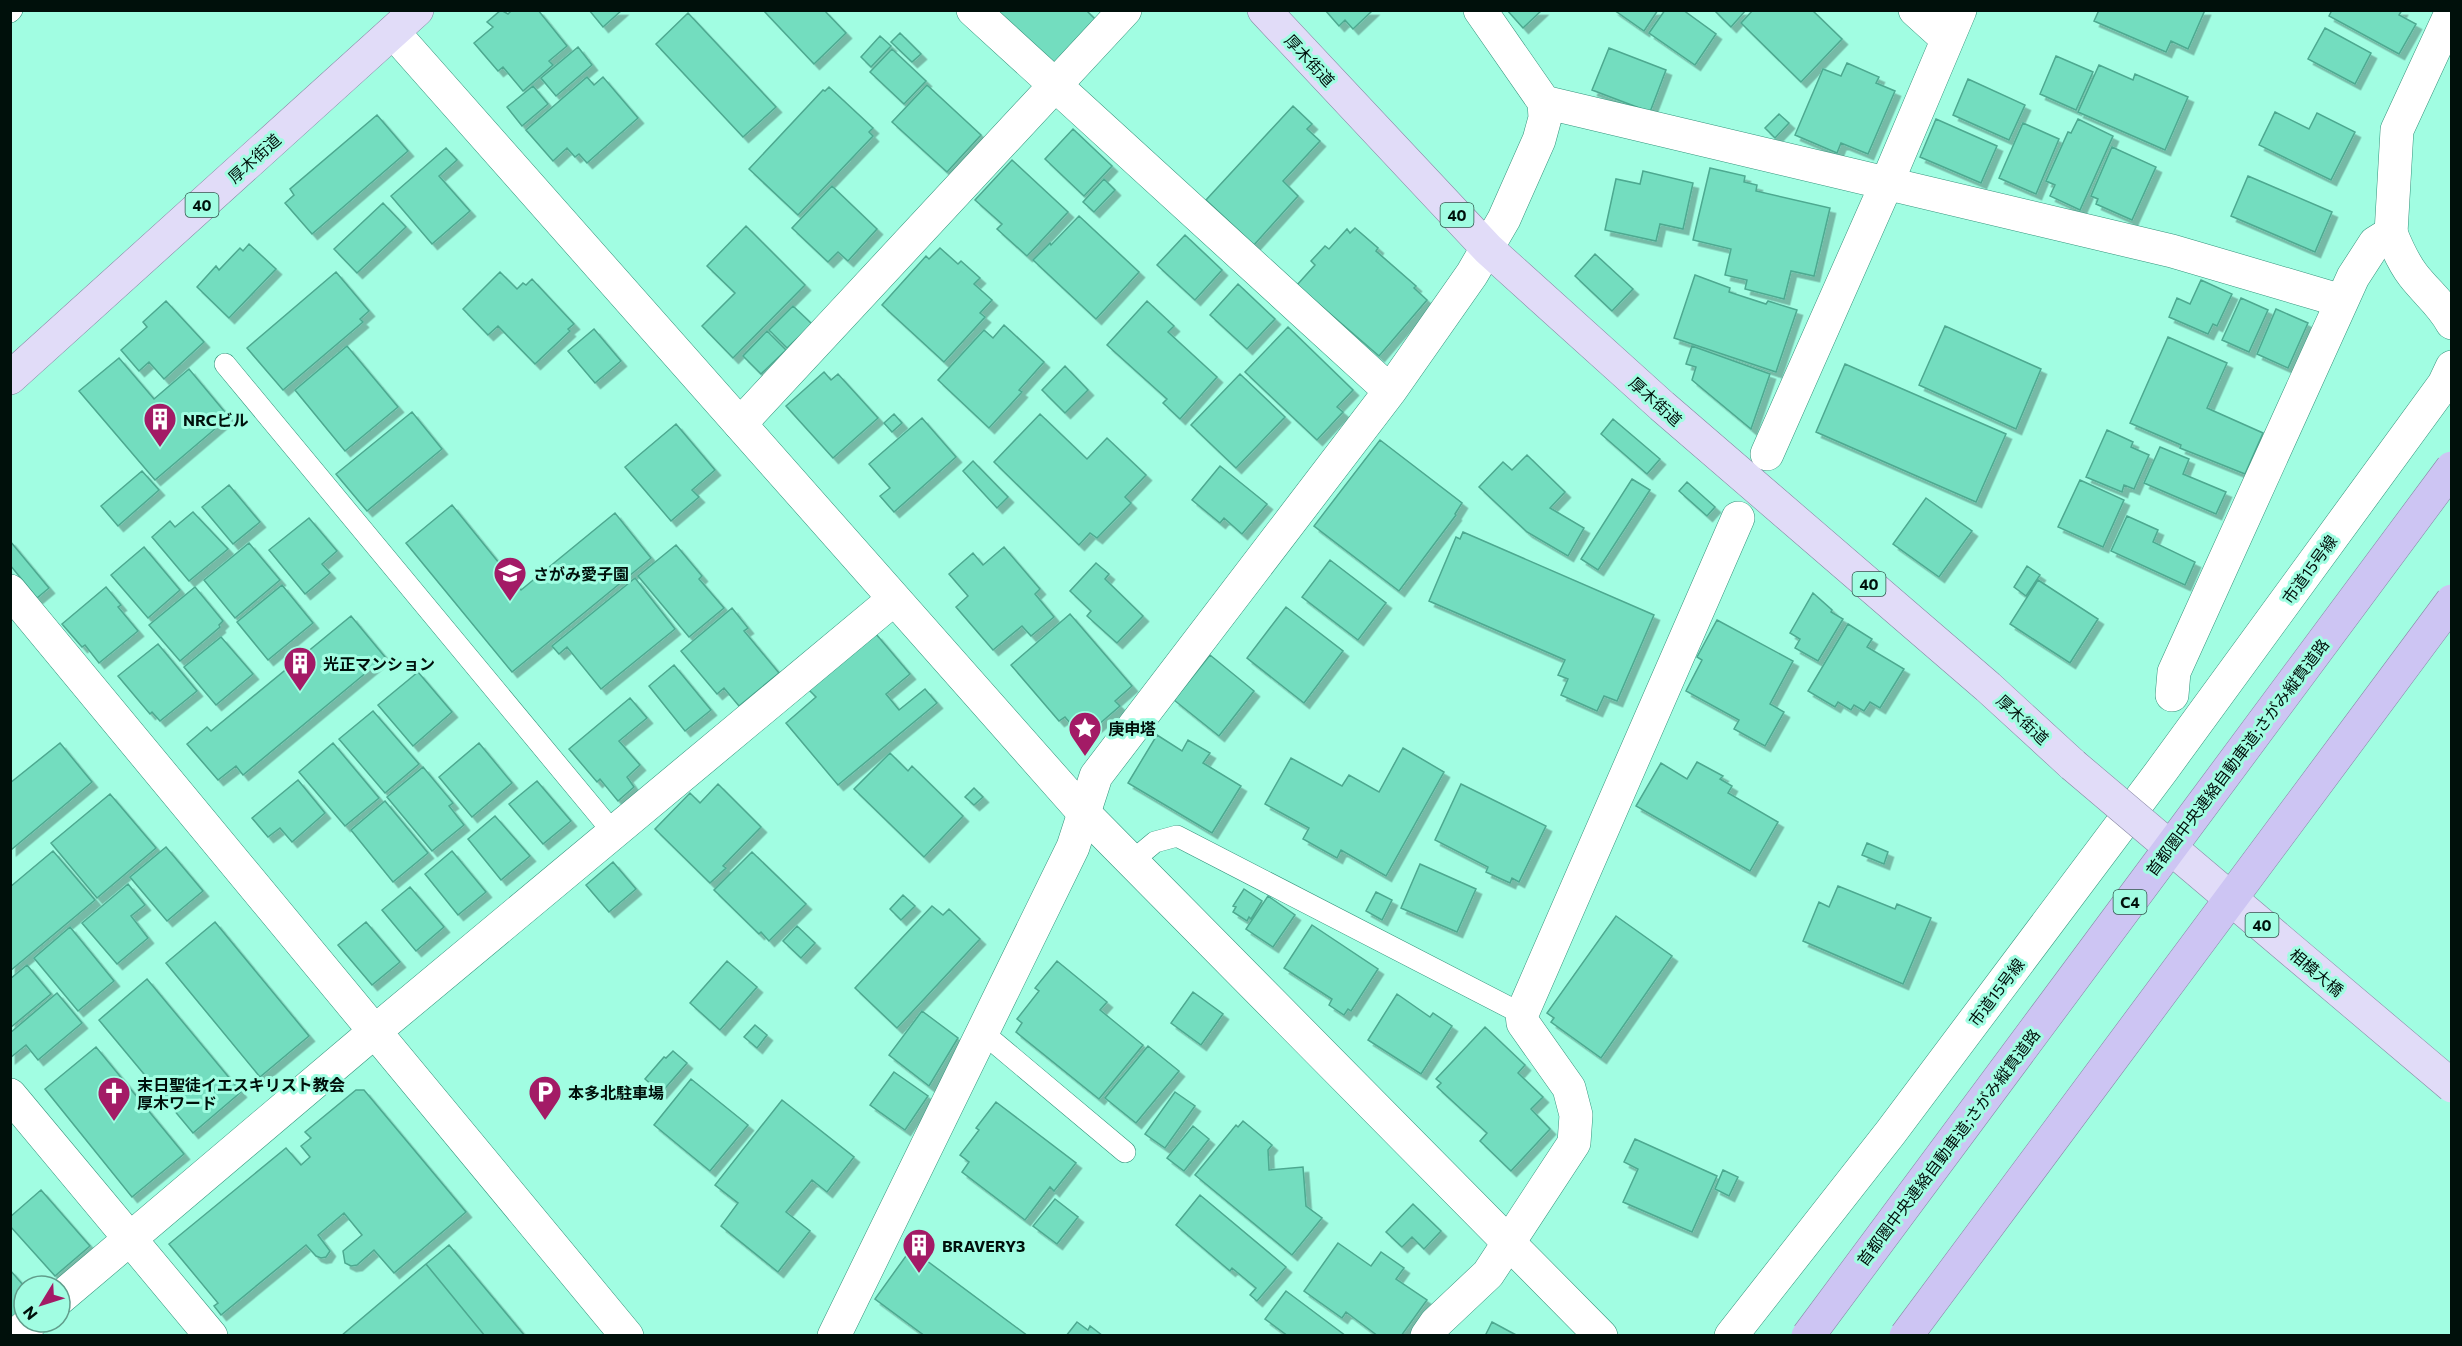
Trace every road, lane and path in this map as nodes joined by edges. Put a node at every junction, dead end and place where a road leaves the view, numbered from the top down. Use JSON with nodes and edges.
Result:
{"nodes":[{"id":1,"x":973,"y":10,"type":"edge"},
{"id":2,"x":1125,"y":10,"type":"edge"},
{"id":3,"x":1264,"y":10,"type":"edge"},
{"id":4,"x":1480,"y":10,"type":"edge"},
{"id":5,"x":1915,"y":10,"type":"edge"},
{"id":6,"x":2451,"y":11,"type":"edge"},
{"id":7,"x":405,"y":22,"type":"edge"},
{"id":8,"x":1954,"y":25,"type":"edge"},
{"id":9,"x":1055,"y":85,"type":"junction"},
{"id":10,"x":1544,"y":102,"type":"junction"},
{"id":11,"x":1886,"y":185,"type":"junction"},
{"id":12,"x":2391,"y":233,"type":"junction"},
{"id":13,"x":1488,"y":249,"type":"junction"},
{"id":14,"x":2342,"y":301,"type":"junction"},
{"id":15,"x":2451,"y":323,"type":"edge"},
{"id":16,"x":225,"y":364,"type":"dead end"},
{"id":17,"x":2451,"y":367,"type":"edge"},
{"id":18,"x":10,"y":378,"type":"edge"},
{"id":19,"x":1390,"y":391,"type":"junction"},
{"id":20,"x":740,"y":424,"type":"junction"},
{"id":21,"x":1767,"y":454,"type":"dead end"},
{"id":22,"x":2451,"y":468,"type":"edge"},
{"id":23,"x":1738,"y":518,"type":"dead end"},
{"id":24,"x":10,"y":591,"type":"edge"},
{"id":25,"x":894,"y":599,"type":"junction"},
{"id":26,"x":2451,"y":601,"type":"edge"},
{"id":27,"x":2172,"y":695,"type":"dead end"},
{"id":28,"x":2073,"y":765,"type":"joint"},
{"id":29,"x":1084,"y":813,"type":"junction"},
{"id":30,"x":613,"y":832,"type":"junction"},
{"id":31,"x":1131,"y":862,"type":"junction"},
{"id":32,"x":1522,"y":1014,"type":"junction"},
{"id":33,"x":374,"y":1032,"type":"junction"},
{"id":34,"x":982,"y":1032,"type":"junction"},
{"id":35,"x":2451,"y":1086,"type":"edge"},
{"id":36,"x":10,"y":1095,"type":"edge"},
{"id":37,"x":1125,"y":1152,"type":"dead end"},
{"id":38,"x":131,"y":1238,"type":"junction"},
{"id":39,"x":1509,"y":1243,"type":"junction"},
{"id":40,"x":72,"y":1288,"type":"edge"},
{"id":41,"x":211,"y":1335,"type":"edge"},
{"id":42,"x":627,"y":1335,"type":"edge"},
{"id":43,"x":834,"y":1335,"type":"edge"},
{"id":44,"x":1427,"y":1335,"type":"edge"},
{"id":45,"x":1601,"y":1335,"type":"edge"},
{"id":46,"x":1731,"y":1335,"type":"edge"},
{"id":47,"x":1808,"y":1335,"type":"edge"},
{"id":48,"x":1906,"y":1335,"type":"edge"}],
"edges":[{"from":1,"to":9,"type":"street"},
{"from":2,"to":9,"type":"street"},
{"from":3,"to":13,"type":"main road","name":"厚木街道","number":"40"},
{"from":4,"to":10,"type":"street"},
{"from":5,"to":8,"type":"street"},
{"from":6,"to":12,"type":"street"},
{"from":7,"to":18,"type":"main road","name":"厚木街道","number":"40"},
{"from":7,"to":20,"type":"street"},
{"from":8,"to":11,"type":"street"},
{"from":9,"to":19,"type":"street"},
{"from":9,"to":20,"type":"street"},
{"from":10,"to":11,"type":"street"},
{"from":10,"to":13,"type":"street"},
{"from":11,"to":14,"type":"street"},
{"from":11,"to":21,"type":"street"},
{"from":12,"to":14,"type":"street"},
{"from":12,"to":15,"type":"street"},
{"from":13,"to":19,"type":"street"},
{"from":13,"to":28,"type":"main road","name":"厚木街道","number":"40"},
{"from":14,"to":27,"type":"street"},
{"from":16,"to":30,"type":"lane"},
{"from":17,"to":46,"type":"street","name":"市道15号線"},
{"from":19,"to":29,"type":"street"},
{"from":20,"to":25,"type":"street"},
{"from":22,"to":47,"type":"highway","name":"首都圏中央連絡自動車道;さがみ縦貫道路","number":"C4","bridge":true},
{"from":23,"to":32,"type":"street"},
{"from":24,"to":33,"type":"street"},
{"from":25,"to":29,"type":"street"},
{"from":25,"to":30,"type":"street"},
{"from":26,"to":48,"type":"highway","bridge":true},
{"from":28,"to":35,"type":"main road","name":"相模大橋","number":"40","bridge":true},
{"from":29,"to":31,"type":"street"},
{"from":29,"to":34,"type":"street"},
{"from":30,"to":33,"type":"street"},
{"from":31,"to":32,"type":"lane"},
{"from":31,"to":39,"type":"street"},
{"from":32,"to":39,"type":"street"},
{"from":33,"to":38,"type":"street"},
{"from":33,"to":42,"type":"street"},
{"from":34,"to":37,"type":"lane"},
{"from":34,"to":43,"type":"street"},
{"from":36,"to":38,"type":"street"},
{"from":38,"to":40,"type":"street"},
{"from":38,"to":41,"type":"street"},
{"from":39,"to":44,"type":"street"},
{"from":39,"to":45,"type":"street"}]}
